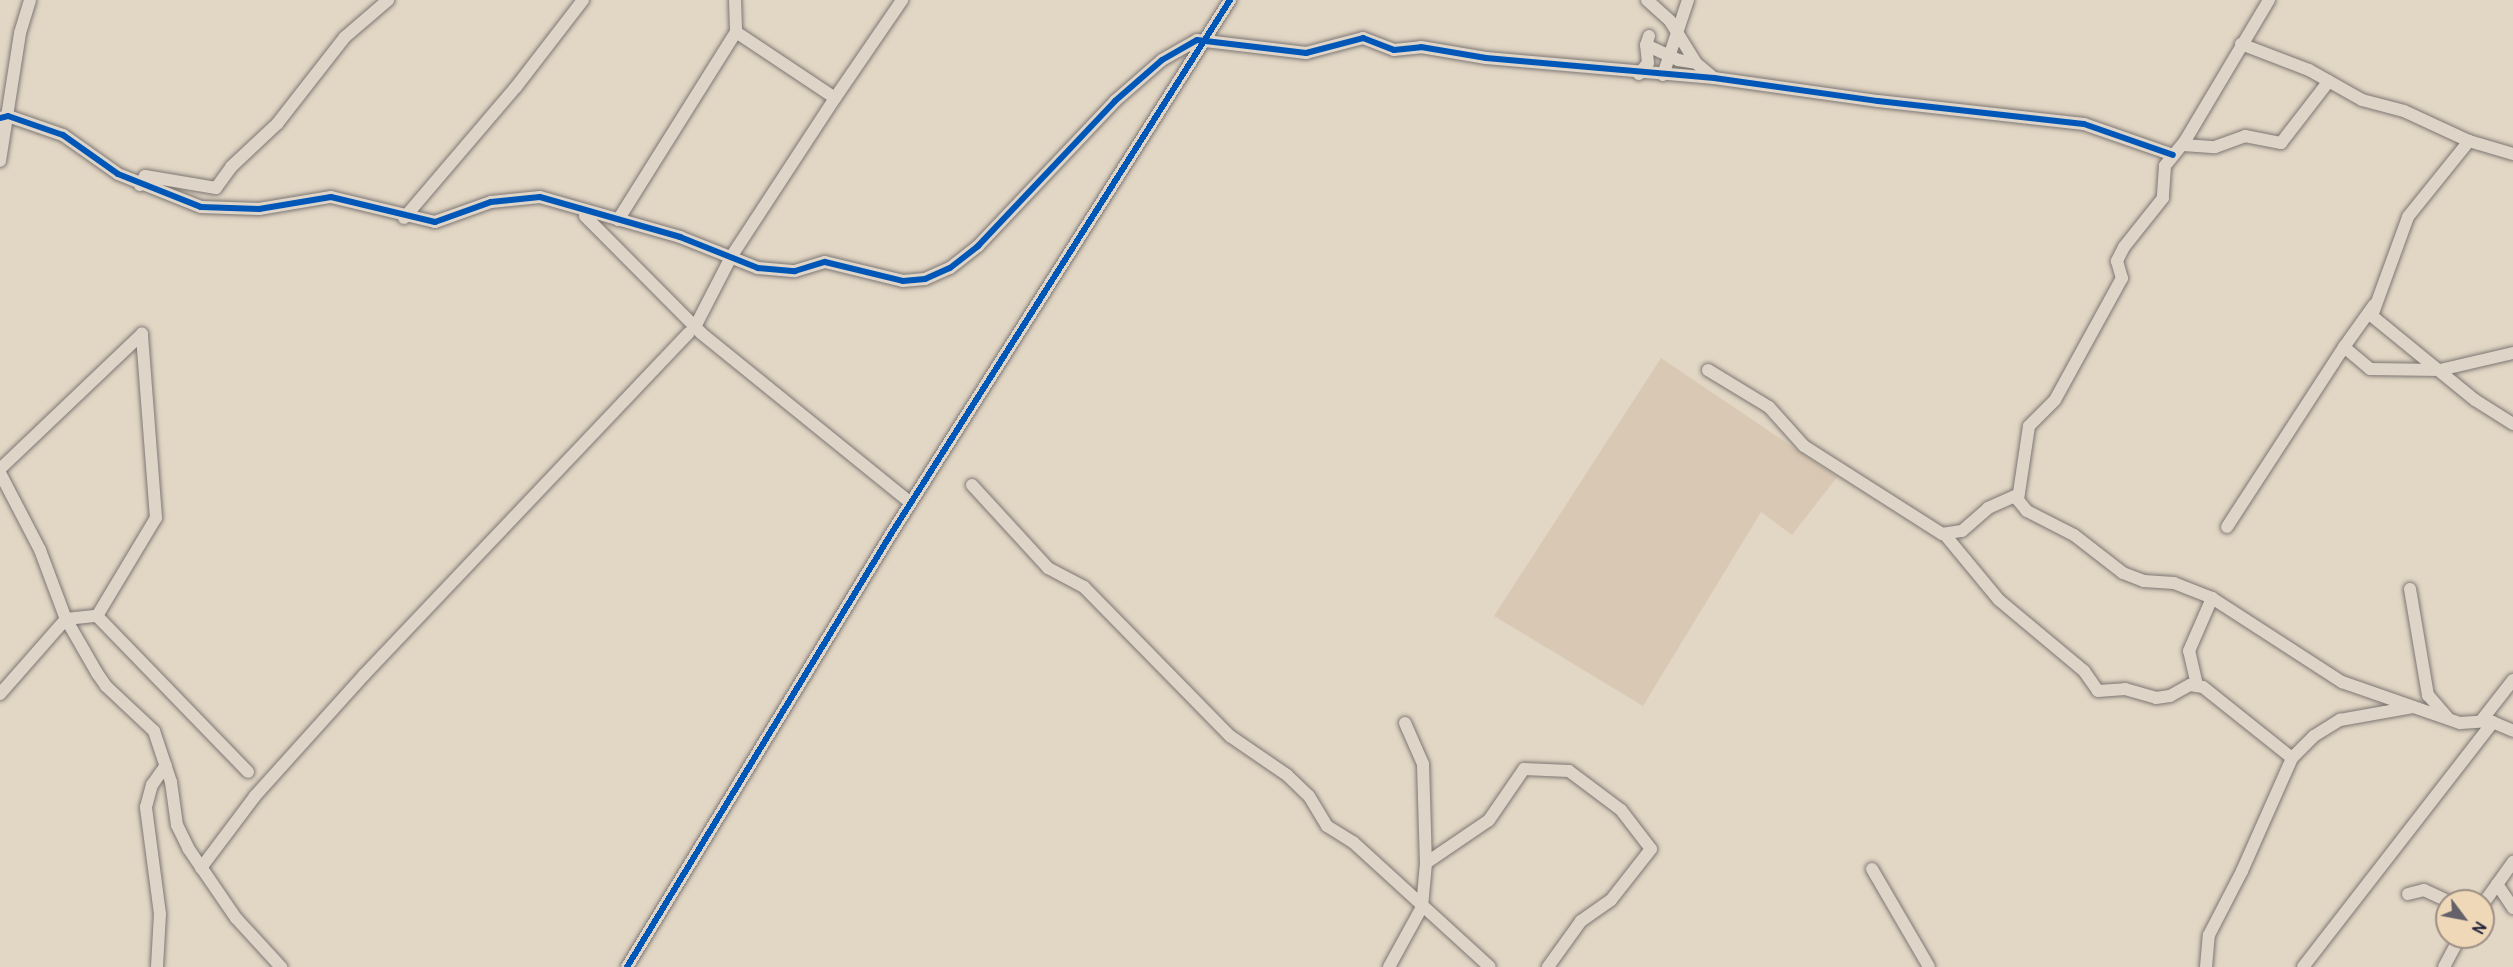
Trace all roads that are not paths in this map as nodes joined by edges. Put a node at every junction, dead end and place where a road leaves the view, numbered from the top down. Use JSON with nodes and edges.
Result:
{"nodes":[{"id":1,"x":30,"y":0,"type":"edge"},
{"id":2,"x":388,"y":0,"type":"edge"},
{"id":3,"x":584,"y":0,"type":"edge"},
{"id":4,"x":735,"y":0,"type":"edge"},
{"id":5,"x":902,"y":0,"type":"edge"},
{"id":6,"x":1230,"y":0,"type":"edge"},
{"id":7,"x":1647,"y":0,"type":"edge"},
{"id":8,"x":1689,"y":0,"type":"edge"},
{"id":9,"x":2269,"y":0,"type":"edge"},
{"id":10,"x":736,"y":32,"type":"junction"},
{"id":11,"x":1675,"y":32,"type":"junction"},
{"id":12,"x":1204,"y":39,"type":"junction"},
{"id":13,"x":2241,"y":44,"type":"junction"},
{"id":14,"x":1669,"y":53,"type":"junction"},
{"id":15,"x":1696,"y":63,"type":"junction"},
{"id":16,"x":1639,"y":74,"type":"junction"},
{"id":17,"x":1663,"y":75,"type":"junction"},
{"id":18,"x":1714,"y":78,"type":"junction"},
{"id":19,"x":2329,"y":81,"type":"junction"},
{"id":20,"x":835,"y":98,"type":"junction"},
{"id":21,"x":4,"y":117,"type":"edge"},
{"id":22,"x":2469,"y":141,"type":"junction"},
{"id":23,"x":2183,"y":145,"type":"junction"},
{"id":24,"x":2513,"y":154,"type":"edge"},
{"id":25,"x":2173,"y":155,"type":"junction"},
{"id":26,"x":0,"y":161,"type":"edge"},
{"id":27,"x":140,"y":185,"type":"junction"},
{"id":28,"x":585,"y":216,"type":"dead end"},
{"id":29,"x":404,"y":218,"type":"junction"},
{"id":30,"x":618,"y":220,"type":"junction"},
{"id":31,"x":731,"y":257,"type":"junction"},
{"id":32,"x":2375,"y":304,"type":"junction"},
{"id":33,"x":692,"y":330,"type":"junction"},
{"id":34,"x":2344,"y":347,"type":"junction"},
{"id":35,"x":2513,"y":353,"type":"edge"},
{"id":36,"x":1708,"y":370,"type":"dead end"},
{"id":37,"x":2439,"y":370,"type":"junction"},
{"id":38,"x":2513,"y":424,"type":"edge"},
{"id":39,"x":0,"y":471,"type":"edge"},
{"id":40,"x":972,"y":485,"type":"dead end"},
{"id":41,"x":2017,"y":495,"type":"junction"},
{"id":42,"x":907,"y":500,"type":"dead end"},
{"id":43,"x":2227,"y":527,"type":"dead end"},
{"id":44,"x":1946,"y":536,"type":"junction"},
{"id":45,"x":2410,"y":589,"type":"dead end"},
{"id":46,"x":2212,"y":598,"type":"junction"},
{"id":47,"x":97,"y":616,"type":"junction"},
{"id":48,"x":66,"y":619,"type":"junction"},
{"id":49,"x":2513,"y":680,"type":"edge"},
{"id":50,"x":2197,"y":685,"type":"junction"},
{"id":51,"x":0,"y":694,"type":"edge"},
{"id":52,"x":2414,"y":707,"type":"junction"},
{"id":53,"x":2449,"y":720,"type":"junction"},
{"id":54,"x":2487,"y":722,"type":"junction"},
{"id":55,"x":1405,"y":723,"type":"dead end"},
{"id":56,"x":2513,"y":731,"type":"edge"},
{"id":57,"x":2292,"y":758,"type":"junction"},
{"id":58,"x":166,"y":765,"type":"junction"},
{"id":59,"x":248,"y":772,"type":"dead end"},
{"id":60,"x":2513,"y":862,"type":"edge"},
{"id":61,"x":1426,"y":863,"type":"junction"},
{"id":62,"x":201,"y":868,"type":"junction"},
{"id":63,"x":1872,"y":869,"type":"dead end"},
{"id":64,"x":2497,"y":884,"type":"junction"},
{"id":65,"x":2494,"y":889,"type":"edge"},
{"id":66,"x":2408,"y":894,"type":"dead end"},
{"id":67,"x":2435,"y":895,"type":"edge"},
{"id":68,"x":1422,"y":907,"type":"junction"},
{"id":69,"x":2513,"y":908,"type":"edge"},
{"id":70,"x":2454,"y":949,"type":"edge"},
{"id":71,"x":157,"y":967,"type":"edge"},
{"id":72,"x":281,"y":967,"type":"edge"},
{"id":73,"x":627,"y":967,"type":"edge"},
{"id":74,"x":1389,"y":967,"type":"edge"},
{"id":75,"x":1490,"y":967,"type":"edge"},
{"id":76,"x":1548,"y":967,"type":"edge"},
{"id":77,"x":1929,"y":967,"type":"edge"},
{"id":78,"x":2206,"y":967,"type":"edge"},
{"id":79,"x":2303,"y":967,"type":"edge"},
{"id":80,"x":2444,"y":967,"type":"edge"}],
"edges":[{"from":1,"to":21,"type":"street"},
{"from":2,"to":27,"type":"street"},
{"from":3,"to":29,"type":"street"},
{"from":4,"to":10,"type":"street"},
{"from":5,"to":20,"type":"street"},
{"from":6,"to":12,"type":"street"},
{"from":7,"to":11,"type":"street"},
{"from":8,"to":11,"type":"street"},
{"from":9,"to":13,"type":"street"},
{"from":10,"to":20,"type":"street"},
{"from":10,"to":30,"type":"street"},
{"from":11,"to":14,"type":"street"},
{"from":11,"to":15,"type":"street"},
{"from":12,"to":16,"type":"street"},
{"from":12,"to":31,"type":"street"},
{"from":12,"to":73,"type":"street"},
{"from":13,"to":19,"type":"street"},
{"from":13,"to":23,"type":"street"},
{"from":14,"to":15,"type":"street"},
{"from":14,"to":16,"type":"street"},
{"from":14,"to":17,"type":"street"},
{"from":15,"to":18,"type":"street"},
{"from":16,"to":17,"type":"street"},
{"from":17,"to":18,"type":"street"},
{"from":18,"to":25,"type":"street"},
{"from":19,"to":22,"type":"street"},
{"from":19,"to":23,"type":"street"},
{"from":20,"to":31,"type":"street"},
{"from":21,"to":26,"type":"street"},
{"from":21,"to":27,"type":"street"},
{"from":22,"to":24,"type":"street"},
{"from":22,"to":32,"type":"street"},
{"from":23,"to":25,"type":"street"},
{"from":25,"to":41,"type":"street"},
{"from":27,"to":29,"type":"street"},
{"from":28,"to":33,"type":"street"},
{"from":29,"to":30,"type":"street"},
{"from":30,"to":31,"type":"street"},
{"from":31,"to":33,"type":"street"},
{"from":32,"to":34,"type":"street"},
{"from":32,"to":37,"type":"street"},
{"from":33,"to":42,"type":"street"},
{"from":33,"to":62,"type":"street"},
{"from":34,"to":37,"type":"street"},
{"from":34,"to":43,"type":"street"},
{"from":35,"to":37,"type":"street"},
{"from":36,"to":44,"type":"street"},
{"from":37,"to":38,"type":"street"},
{"from":39,"to":47,"type":"street"},
{"from":39,"to":48,"type":"street"},
{"from":40,"to":68,"type":"street"},
{"from":41,"to":44,"type":"street"},
{"from":41,"to":46,"type":"street"},
{"from":44,"to":50,"type":"street"},
{"from":45,"to":53,"type":"street"},
{"from":46,"to":50,"type":"street"},
{"from":46,"to":52,"type":"street"},
{"from":47,"to":48,"type":"street"},
{"from":47,"to":59,"type":"street"},
{"from":48,"to":51,"type":"street"},
{"from":48,"to":58,"type":"street"},
{"from":49,"to":54,"type":"street"},
{"from":50,"to":57,"type":"street"},
{"from":52,"to":53,"type":"street"},
{"from":52,"to":57,"type":"street"},
{"from":53,"to":54,"type":"street"},
{"from":54,"to":56,"type":"street"},
{"from":54,"to":79,"type":"street"},
{"from":55,"to":61,"type":"street"},
{"from":57,"to":78,"type":"street"},
{"from":58,"to":62,"type":"street"},
{"from":58,"to":71,"type":"street"},
{"from":60,"to":64,"type":"street"},
{"from":61,"to":68,"type":"street"},
{"from":61,"to":76,"type":"street"},
{"from":62,"to":72,"type":"street"},
{"from":63,"to":77,"type":"street"},
{"from":64,"to":65,"type":"street"},
{"from":64,"to":69,"type":"street"},
{"from":66,"to":67,"type":"street"},
{"from":68,"to":74,"type":"street"},
{"from":68,"to":75,"type":"street"},
{"from":70,"to":80,"type":"street"}]}
